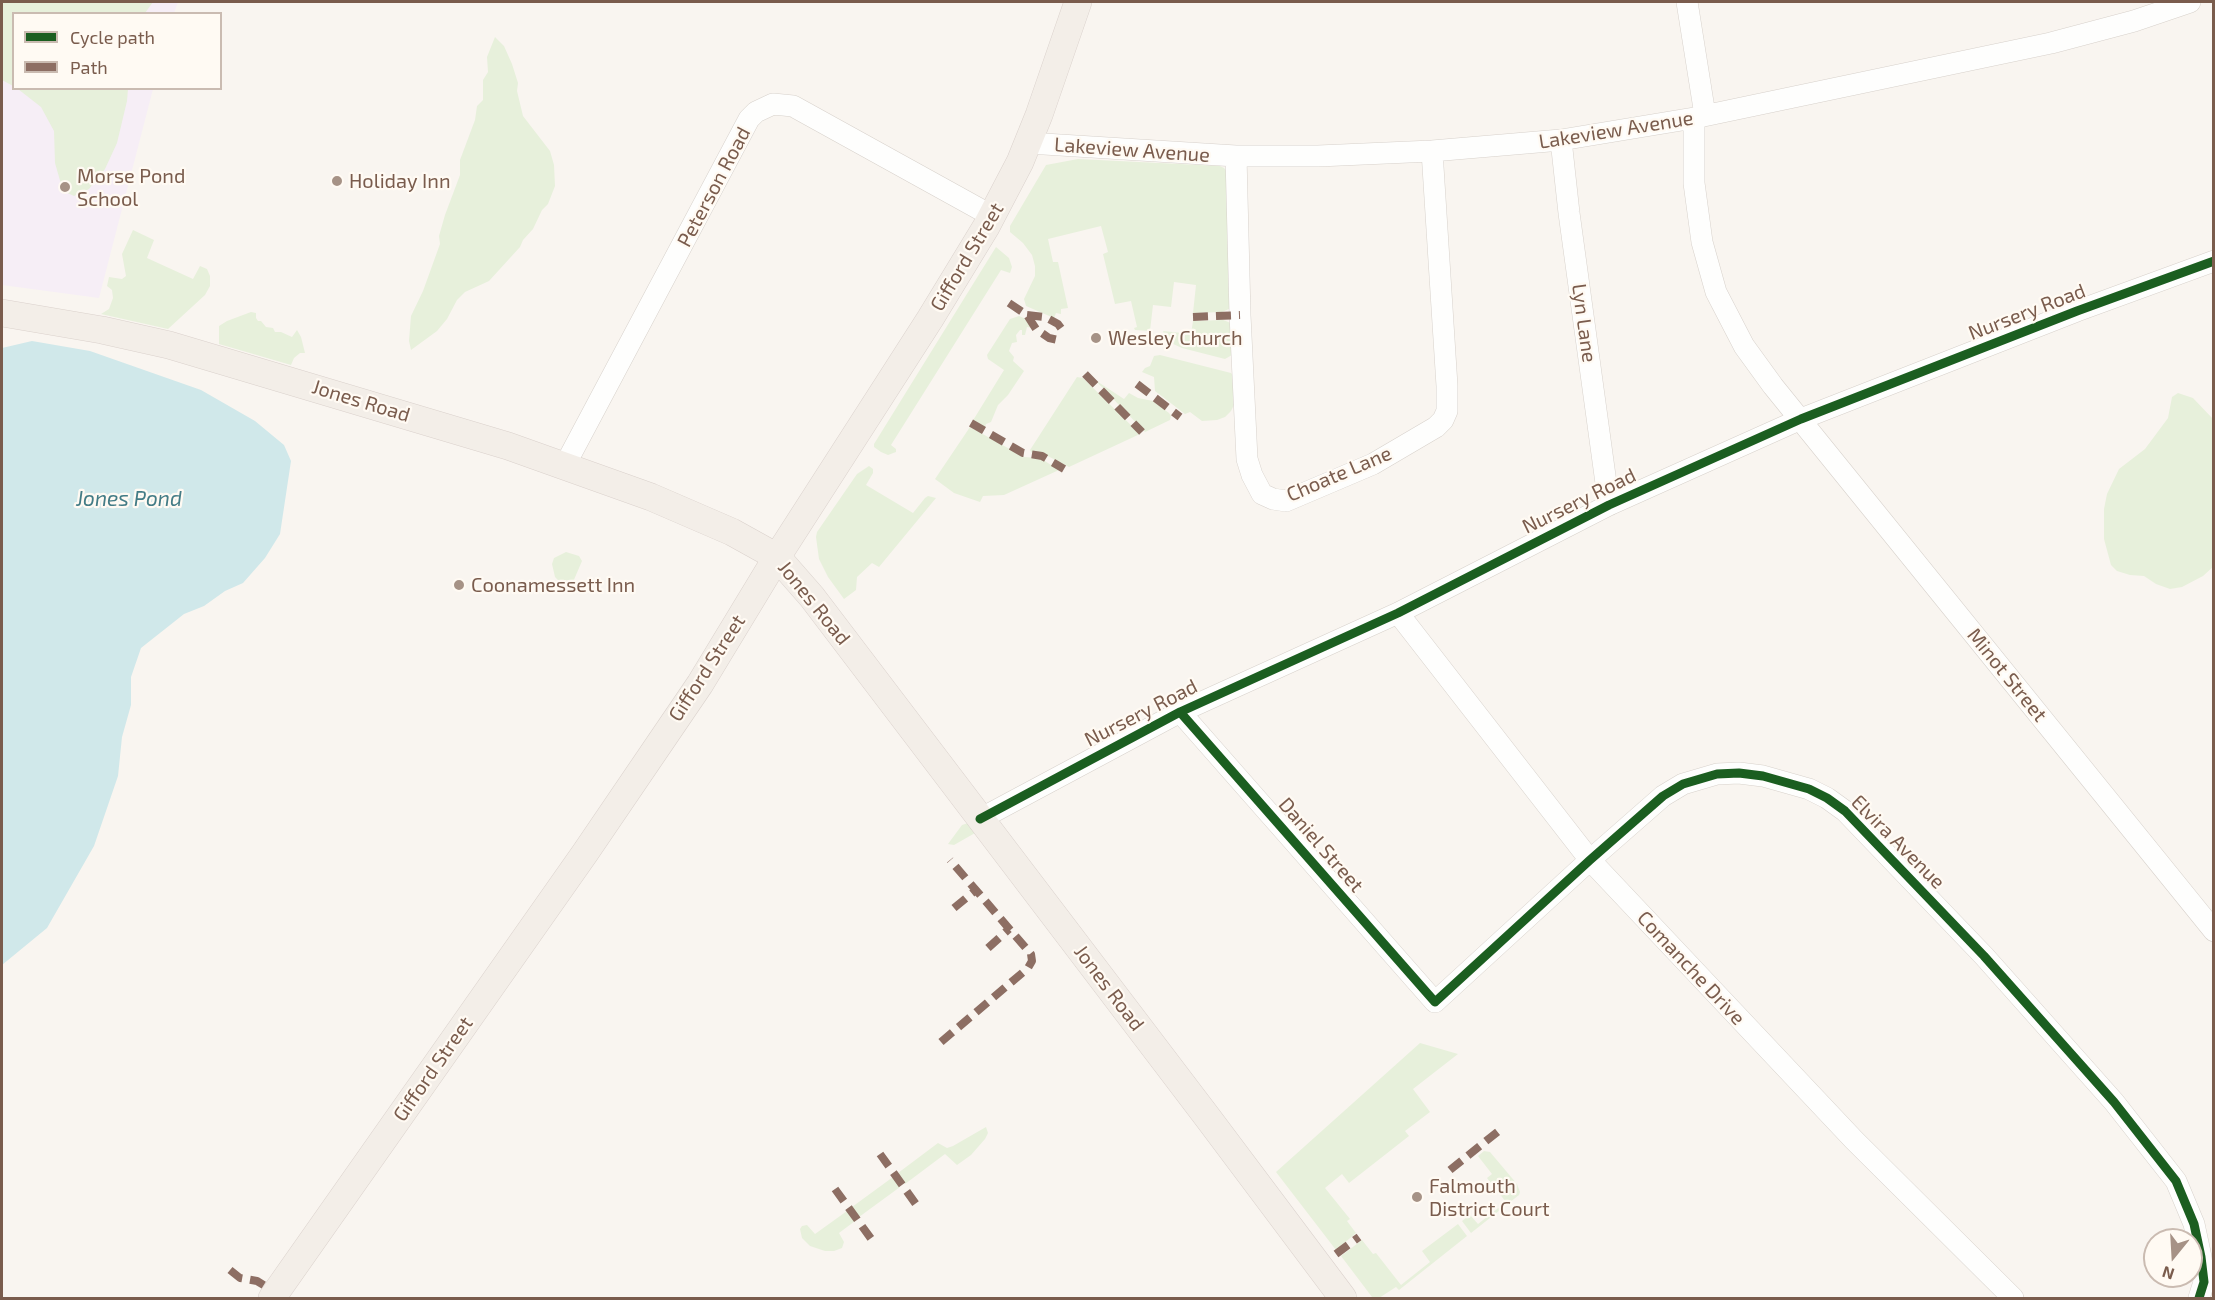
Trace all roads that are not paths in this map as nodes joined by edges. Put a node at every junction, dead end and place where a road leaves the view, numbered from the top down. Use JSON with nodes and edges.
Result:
{"nodes":[{"id":1,"x":1078,"y":2,"type":"edge"},
{"id":2,"x":1688,"y":2,"type":"edge"},
{"id":3,"x":2190,"y":2,"type":"edge"},
{"id":4,"x":1699,"y":117,"type":"junction"},
{"id":5,"x":1561,"y":140,"type":"junction"},
{"id":6,"x":1028,"y":143,"type":"junction"},
{"id":7,"x":1432,"y":151,"type":"junction"},
{"id":8,"x":1236,"y":156,"type":"junction"},
{"id":9,"x":992,"y":216,"type":"junction"},
{"id":10,"x":2214,"y":261,"type":"edge"},
{"id":11,"x":2,"y":314,"type":"edge"},
{"id":12,"x":1801,"y":419,"type":"junction"},
{"id":13,"x":564,"y":465,"type":"junction"},
{"id":14,"x":1609,"y":505,"type":"junction"},
{"id":15,"x":777,"y":557,"type":"junction"},
{"id":16,"x":1398,"y":613,"type":"junction"},
{"id":17,"x":1179,"y":712,"type":"junction"},
{"id":18,"x":980,"y":819,"type":"junction"},
{"id":19,"x":1590,"y":860,"type":"junction"},
{"id":20,"x":2214,"y":931,"type":"edge"},
{"id":21,"x":1435,"y":1002,"type":"joint"},
{"id":22,"x":1337,"y":1297,"type":"edge"},
{"id":23,"x":272,"y":1299,"type":"edge"},
{"id":24,"x":2013,"y":1299,"type":"edge"},
{"id":25,"x":2199,"y":1299,"type":"edge"}],
"edges":[{"from":1,"to":6,"type":"main road","name":"Gifford Street"},
{"from":2,"to":4,"type":"street","name":"Minot Street"},
{"from":3,"to":4,"type":"street","name":"Lakeview Avenue"},
{"from":4,"to":5,"type":"street","name":"Lakeview Avenue"},
{"from":4,"to":12,"type":"street","name":"Minot Street"},
{"from":5,"to":7,"type":"street","name":"Lakeview Avenue"},
{"from":5,"to":14,"type":"street","name":"Lyn Lane"},
{"from":6,"to":8,"type":"street","name":"Lakeview Avenue"},
{"from":6,"to":9,"type":"main road","name":"Gifford Street"},
{"from":7,"to":8,"type":"street","name":"Lakeview Avenue"},
{"from":7,"to":8,"type":"street","name":"Choate Lane"},
{"from":9,"to":13,"type":"street","name":"Peterson Road"},
{"from":9,"to":15,"type":"main road","name":"Gifford Street"},
{"from":10,"to":12,"type":"street","name":"Nursery Road"},
{"from":11,"to":13,"type":"main road","name":"Jones Road"},
{"from":12,"to":14,"type":"street","name":"Nursery Road"},
{"from":12,"to":20,"type":"street","name":"Minot Street"},
{"from":13,"to":15,"type":"main road","name":"Jones Road"},
{"from":14,"to":16,"type":"street","name":"Nursery Road"},
{"from":15,"to":18,"type":"main road","name":"Jones Road"},
{"from":15,"to":23,"type":"main road","name":"Gifford Street"},
{"from":16,"to":17,"type":"street","name":"Nursery Road"},
{"from":16,"to":19,"type":"street","name":"Comanche Drive"},
{"from":17,"to":18,"type":"street","name":"Nursery Road"},
{"from":17,"to":21,"type":"street","name":"Daniel Street"},
{"from":18,"to":22,"type":"main road","name":"Jones Road"},
{"from":19,"to":21,"type":"street","name":"Elvira Avenue"},
{"from":19,"to":24,"type":"street","name":"Comanche Drive"},
{"from":19,"to":25,"type":"street","name":"Elvira Avenue"}]}
